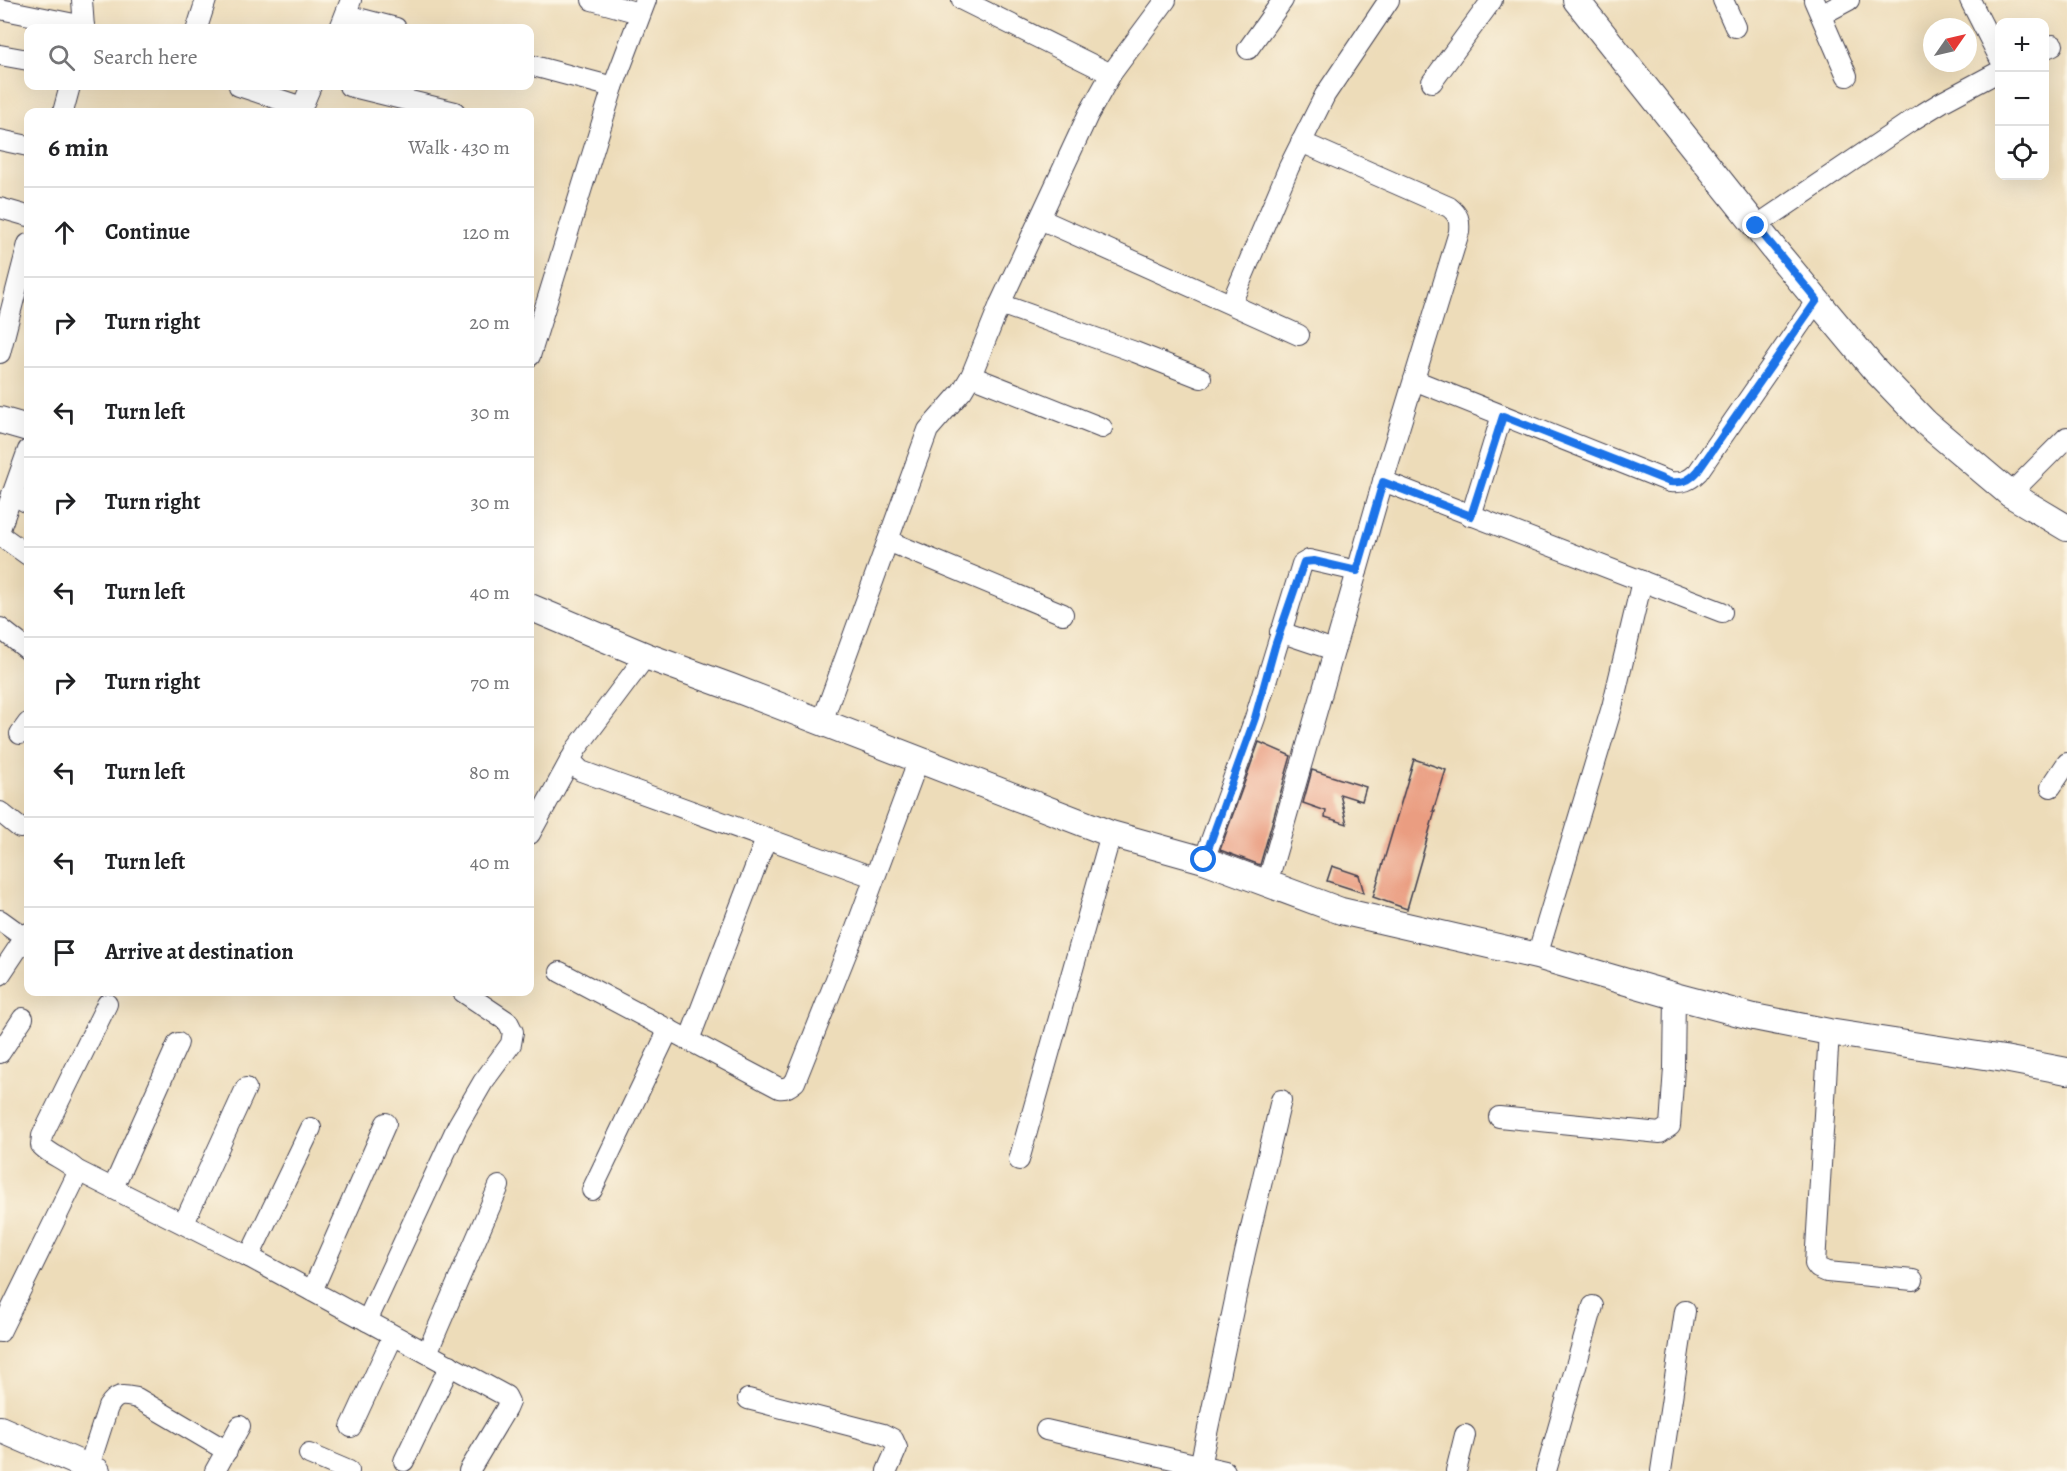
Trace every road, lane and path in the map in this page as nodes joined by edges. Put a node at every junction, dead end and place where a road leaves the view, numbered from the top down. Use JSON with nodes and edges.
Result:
{"nodes":[{"id":1,"x":82,"y":0,"type":"edge"},
{"id":2,"x":206,"y":0,"type":"edge"},
{"id":3,"x":592,"y":0,"type":"edge"},
{"id":4,"x":962,"y":0,"type":"edge"},
{"id":5,"x":1166,"y":0,"type":"edge"},
{"id":6,"x":1283,"y":0,"type":"edge"},
{"id":7,"x":1389,"y":0,"type":"edge"},
{"id":8,"x":1492,"y":0,"type":"edge"},
{"id":9,"x":1576,"y":0,"type":"edge"},
{"id":10,"x":1723,"y":0,"type":"edge"},
{"id":11,"x":1850,"y":0,"type":"edge"},
{"id":12,"x":1970,"y":0,"type":"edge"},
{"id":13,"x":642,"y":7,"type":"edge"},
{"id":14,"x":1817,"y":8,"type":"edge"},
{"id":15,"x":0,"y":9,"type":"edge"},
{"id":16,"x":346,"y":9,"type":"edge"},
{"id":17,"x":70,"y":24,"type":"edge"},
{"id":18,"x":84,"y":24,"type":"edge"},
{"id":19,"x":198,"y":24,"type":"edge"},
{"id":20,"x":385,"y":24,"type":"edge"},
{"id":21,"x":1735,"y":27,"type":"dead end"},
{"id":22,"x":1248,"y":49,"type":"dead end"},
{"id":23,"x":1995,"y":49,"type":"edge"},
{"id":24,"x":0,"y":55,"type":"edge"},
{"id":25,"x":24,"y":59,"type":"edge"},
{"id":26,"x":534,"y":65,"type":"edge"},
{"id":27,"x":1998,"y":72,"type":"edge"},
{"id":28,"x":1111,"y":74,"type":"junction"},
{"id":29,"x":1847,"y":75,"type":"dead end"},
{"id":30,"x":1432,"y":82,"type":"dead end"},
{"id":31,"x":613,"y":87,"type":"junction"},
{"id":32,"x":69,"y":90,"type":"edge"},
{"id":33,"x":249,"y":90,"type":"edge"},
{"id":34,"x":309,"y":90,"type":"edge"},
{"id":35,"x":365,"y":90,"type":"edge"},
{"id":36,"x":64,"y":108,"type":"edge"},
{"id":37,"x":296,"y":108,"type":"edge"},
{"id":38,"x":302,"y":108,"type":"edge"},
{"id":39,"x":439,"y":108,"type":"edge"},
{"id":40,"x":0,"y":140,"type":"edge"},
{"id":41,"x":1301,"y":142,"type":"junction"},
{"id":42,"x":24,"y":145,"type":"edge"},
{"id":43,"x":0,"y":208,"type":"edge"},
{"id":44,"x":24,"y":215,"type":"edge"},
{"id":45,"x":1040,"y":219,"type":"junction"},
{"id":46,"x":1756,"y":226,"type":"junction"},
{"id":47,"x":24,"y":256,"type":"edge"},
{"id":48,"x":1817,"y":300,"type":"junction"},
{"id":49,"x":1000,"y":304,"type":"junction"},
{"id":50,"x":1231,"y":304,"type":"junction"},
{"id":51,"x":4,"y":319,"type":"edge"},
{"id":52,"x":1299,"y":335,"type":"dead end"},
{"id":53,"x":534,"y":343,"type":"edge"},
{"id":54,"x":0,"y":353,"type":"edge"},
{"id":55,"x":970,"y":376,"type":"junction"},
{"id":56,"x":1201,"y":378,"type":"dead end"},
{"id":57,"x":1414,"y":380,"type":"junction"},
{"id":58,"x":1503,"y":416,"type":"junction"},
{"id":59,"x":0,"y":420,"type":"edge"},
{"id":60,"x":24,"y":427,"type":"edge"},
{"id":61,"x":1102,"y":428,"type":"dead end"},
{"id":62,"x":2067,"y":437,"type":"edge"},
{"id":63,"x":24,"y":474,"type":"edge"},
{"id":64,"x":1383,"y":482,"type":"junction"},
{"id":65,"x":2010,"y":494,"type":"junction"},
{"id":66,"x":20,"y":498,"type":"edge"},
{"id":67,"x":1471,"y":516,"type":"junction"},
{"id":68,"x":2067,"y":528,"type":"edge"},
{"id":69,"x":0,"y":529,"type":"edge"},
{"id":70,"x":0,"y":536,"type":"edge"},
{"id":71,"x":888,"y":541,"type":"junction"},
{"id":72,"x":24,"y":552,"type":"edge"},
{"id":73,"x":1357,"y":571,"type":"junction"},
{"id":74,"x":1642,"y":581,"type":"junction"},
{"id":75,"x":534,"y":609,"type":"edge"},
{"id":76,"x":1722,"y":612,"type":"dead end"},
{"id":77,"x":1063,"y":614,"type":"dead end"},
{"id":78,"x":0,"y":628,"type":"edge"},
{"id":79,"x":1280,"y":632,"type":"junction"},
{"id":80,"x":24,"y":647,"type":"edge"},
{"id":81,"x":1334,"y":650,"type":"junction"},
{"id":82,"x":646,"y":657,"type":"junction"},
{"id":83,"x":822,"y":722,"type":"junction"},
{"id":84,"x":570,"y":760,"type":"junction"},
{"id":85,"x":918,"y":761,"type":"junction"},
{"id":86,"x":2067,"y":763,"type":"edge"},
{"id":87,"x":2051,"y":787,"type":"dead end"},
{"id":88,"x":0,"y":812,"type":"edge"},
{"id":89,"x":534,"y":827,"type":"edge"},
{"id":90,"x":20,"y":828,"type":"dead end"},
{"id":91,"x":1111,"y":834,"type":"junction"},
{"id":92,"x":766,"y":839,"type":"junction"},
{"id":93,"x":1204,"y":860,"type":"junction"},
{"id":94,"x":873,"y":877,"type":"junction"},
{"id":95,"x":1268,"y":884,"type":"junction"},
{"id":96,"x":0,"y":920,"type":"edge"},
{"id":97,"x":24,"y":934,"type":"edge"},
{"id":98,"x":24,"y":940,"type":"edge"},
{"id":99,"x":1537,"y":956,"type":"junction"},
{"id":100,"x":560,"y":972,"type":"dead end"},
{"id":101,"x":0,"y":975,"type":"edge"},
{"id":102,"x":469,"y":996,"type":"edge"},
{"id":103,"x":1675,"y":996,"type":"junction"},
{"id":104,"x":107,"y":1004,"type":"dead end"},
{"id":105,"x":22,"y":1018,"type":"dead end"},
{"id":106,"x":669,"y":1029,"type":"junction"},
{"id":107,"x":1829,"y":1032,"type":"junction"},
{"id":108,"x":689,"y":1040,"type":"junction"},
{"id":109,"x":178,"y":1042,"type":"dead end"},
{"id":110,"x":0,"y":1053,"type":"edge"},
{"id":111,"x":2067,"y":1071,"type":"edge"},
{"id":112,"x":246,"y":1088,"type":"dead end"},
{"id":113,"x":1281,"y":1100,"type":"dead end"},
{"id":114,"x":1499,"y":1117,"type":"dead end"},
{"id":115,"x":386,"y":1123,"type":"dead end"},
{"id":116,"x":311,"y":1128,"type":"dead end"},
{"id":117,"x":1019,"y":1160,"type":"dead end"},
{"id":118,"x":76,"y":1170,"type":"junction"},
{"id":119,"x":499,"y":1186,"type":"dead end"},
{"id":120,"x":113,"y":1188,"type":"junction"},
{"id":121,"x":592,"y":1190,"type":"dead end"},
{"id":122,"x":184,"y":1223,"type":"junction"},
{"id":123,"x":249,"y":1257,"type":"junction"},
{"id":124,"x":1913,"y":1280,"type":"dead end"},
{"id":125,"x":312,"y":1291,"type":"junction"},
{"id":126,"x":1593,"y":1306,"type":"dead end"},
{"id":127,"x":1685,"y":1311,"type":"dead end"},
{"id":128,"x":367,"y":1321,"type":"junction"},
{"id":129,"x":0,"y":1332,"type":"edge"},
{"id":130,"x":393,"y":1336,"type":"junction"},
{"id":131,"x":427,"y":1353,"type":"junction"},
{"id":132,"x":450,"y":1365,"type":"junction"},
{"id":133,"x":748,"y":1399,"type":"dead end"},
{"id":134,"x":240,"y":1426,"type":"dead end"},
{"id":135,"x":351,"y":1427,"type":"dead end"},
{"id":136,"x":0,"y":1429,"type":"edge"},
{"id":137,"x":1046,"y":1430,"type":"dead end"},
{"id":138,"x":1465,"y":1435,"type":"dead end"},
{"id":139,"x":226,"y":1451,"type":"junction"},
{"id":140,"x":309,"y":1454,"type":"dead end"},
{"id":141,"x":404,"y":1461,"type":"dead end"},
{"id":142,"x":1200,"y":1468,"type":"edge"},
{"id":143,"x":93,"y":1469,"type":"edge"},
{"id":144,"x":215,"y":1471,"type":"edge"},
{"id":145,"x":348,"y":1471,"type":"edge"},
{"id":146,"x":469,"y":1471,"type":"edge"},
{"id":147,"x":887,"y":1471,"type":"edge"},
{"id":148,"x":1225,"y":1471,"type":"edge"},
{"id":149,"x":1456,"y":1471,"type":"edge"},
{"id":150,"x":1546,"y":1471,"type":"edge"},
{"id":151,"x":1660,"y":1471,"type":"edge"}],
"edges":[{"from":1,"to":18,"type":"street"},
{"from":2,"to":19,"type":"street"},
{"from":3,"to":13,"type":"street"},
{"from":4,"to":28,"type":"street"},
{"from":5,"to":28,"type":"street"},
{"from":6,"to":22,"type":"street"},
{"from":7,"to":41,"type":"street"},
{"from":8,"to":30,"type":"street"},
{"from":9,"to":46,"type":"street"},
{"from":10,"to":21,"type":"street"},
{"from":11,"to":14,"type":"street"},
{"from":12,"to":23,"type":"street"},
{"from":13,"to":31,"type":"street"},
{"from":14,"to":29,"type":"street"},
{"from":15,"to":17,"type":"street"},
{"from":16,"to":20,"type":"street"},
{"from":24,"to":25,"type":"street"},
{"from":26,"to":31,"type":"street"},
{"from":27,"to":46,"type":"street"},
{"from":28,"to":45,"type":"street"},
{"from":31,"to":53,"type":"street"},
{"from":32,"to":36,"type":"street"},
{"from":33,"to":37,"type":"street"},
{"from":34,"to":38,"type":"street"},
{"from":35,"to":39,"type":"street"},
{"from":40,"to":42,"type":"street"},
{"from":41,"to":50,"type":"street"},
{"from":41,"to":57,"type":"street"},
{"from":43,"to":44,"type":"street"},
{"from":45,"to":49,"type":"street"},
{"from":45,"to":50,"type":"street"},
{"from":46,"to":48,"type":"street"},
{"from":47,"to":51,"type":"street"},
{"from":48,"to":58,"type":"street"},
{"from":48,"to":65,"type":"street"},
{"from":49,"to":55,"type":"street"},
{"from":49,"to":56,"type":"street"},
{"from":50,"to":52,"type":"street"},
{"from":51,"to":54,"type":"street"},
{"from":55,"to":61,"type":"street"},
{"from":55,"to":71,"type":"street"},
{"from":57,"to":58,"type":"street"},
{"from":57,"to":64,"type":"street"},
{"from":58,"to":67,"type":"street"},
{"from":59,"to":60,"type":"street"},
{"from":62,"to":65,"type":"street"},
{"from":63,"to":66,"type":"street"},
{"from":64,"to":67,"type":"street"},
{"from":64,"to":73,"type":"street"},
{"from":65,"to":68,"type":"street"},
{"from":66,"to":69,"type":"street"},
{"from":67,"to":74,"type":"street"},
{"from":70,"to":72,"type":"street"},
{"from":71,"to":77,"type":"street"},
{"from":71,"to":83,"type":"street"},
{"from":73,"to":79,"type":"street"},
{"from":73,"to":81,"type":"street"},
{"from":74,"to":76,"type":"street"},
{"from":74,"to":99,"type":"street"},
{"from":75,"to":82,"type":"street"},
{"from":78,"to":80,"type":"street"},
{"from":79,"to":81,"type":"street"},
{"from":79,"to":93,"type":"street"},
{"from":81,"to":95,"type":"street"},
{"from":82,"to":83,"type":"street"},
{"from":82,"to":84,"type":"street"},
{"from":83,"to":85,"type":"street"},
{"from":84,"to":89,"type":"street"},
{"from":84,"to":92,"type":"street"},
{"from":85,"to":91,"type":"street"},
{"from":85,"to":94,"type":"street"},
{"from":86,"to":87,"type":"street"},
{"from":88,"to":90,"type":"street"},
{"from":91,"to":93,"type":"street"},
{"from":91,"to":117,"type":"street"},
{"from":92,"to":94,"type":"street"},
{"from":92,"to":108,"type":"street"},
{"from":93,"to":95,"type":"street"},
{"from":94,"to":108,"type":"street"},
{"from":95,"to":99,"type":"street"},
{"from":96,"to":97,"type":"street"},
{"from":98,"to":101,"type":"street"},
{"from":99,"to":103,"type":"street"},
{"from":100,"to":106,"type":"street"},
{"from":102,"to":128,"type":"street"},
{"from":103,"to":107,"type":"street"},
{"from":103,"to":114,"type":"street"},
{"from":104,"to":118,"type":"street"},
{"from":105,"to":110,"type":"street"},
{"from":106,"to":108,"type":"street"},
{"from":106,"to":121,"type":"street"},
{"from":107,"to":111,"type":"street"},
{"from":107,"to":124,"type":"street"},
{"from":109,"to":120,"type":"street"},
{"from":112,"to":122,"type":"street"},
{"from":113,"to":142,"type":"street"},
{"from":115,"to":125,"type":"street"},
{"from":116,"to":123,"type":"street"},
{"from":118,"to":120,"type":"street"},
{"from":118,"to":129,"type":"street"},
{"from":119,"to":131,"type":"street"},
{"from":120,"to":122,"type":"street"},
{"from":122,"to":123,"type":"street"},
{"from":123,"to":125,"type":"street"},
{"from":125,"to":128,"type":"street"},
{"from":126,"to":150,"type":"street"},
{"from":127,"to":151,"type":"street"},
{"from":128,"to":130,"type":"street"},
{"from":130,"to":131,"type":"street"},
{"from":130,"to":135,"type":"street"},
{"from":131,"to":132,"type":"street"},
{"from":132,"to":141,"type":"street"},
{"from":132,"to":146,"type":"street"},
{"from":133,"to":147,"type":"street"},
{"from":134,"to":139,"type":"street"},
{"from":136,"to":143,"type":"street"},
{"from":137,"to":142,"type":"street"},
{"from":138,"to":149,"type":"street"},
{"from":139,"to":143,"type":"street"},
{"from":139,"to":144,"type":"street"},
{"from":140,"to":145,"type":"street"},
{"from":142,"to":148,"type":"street"}]}
